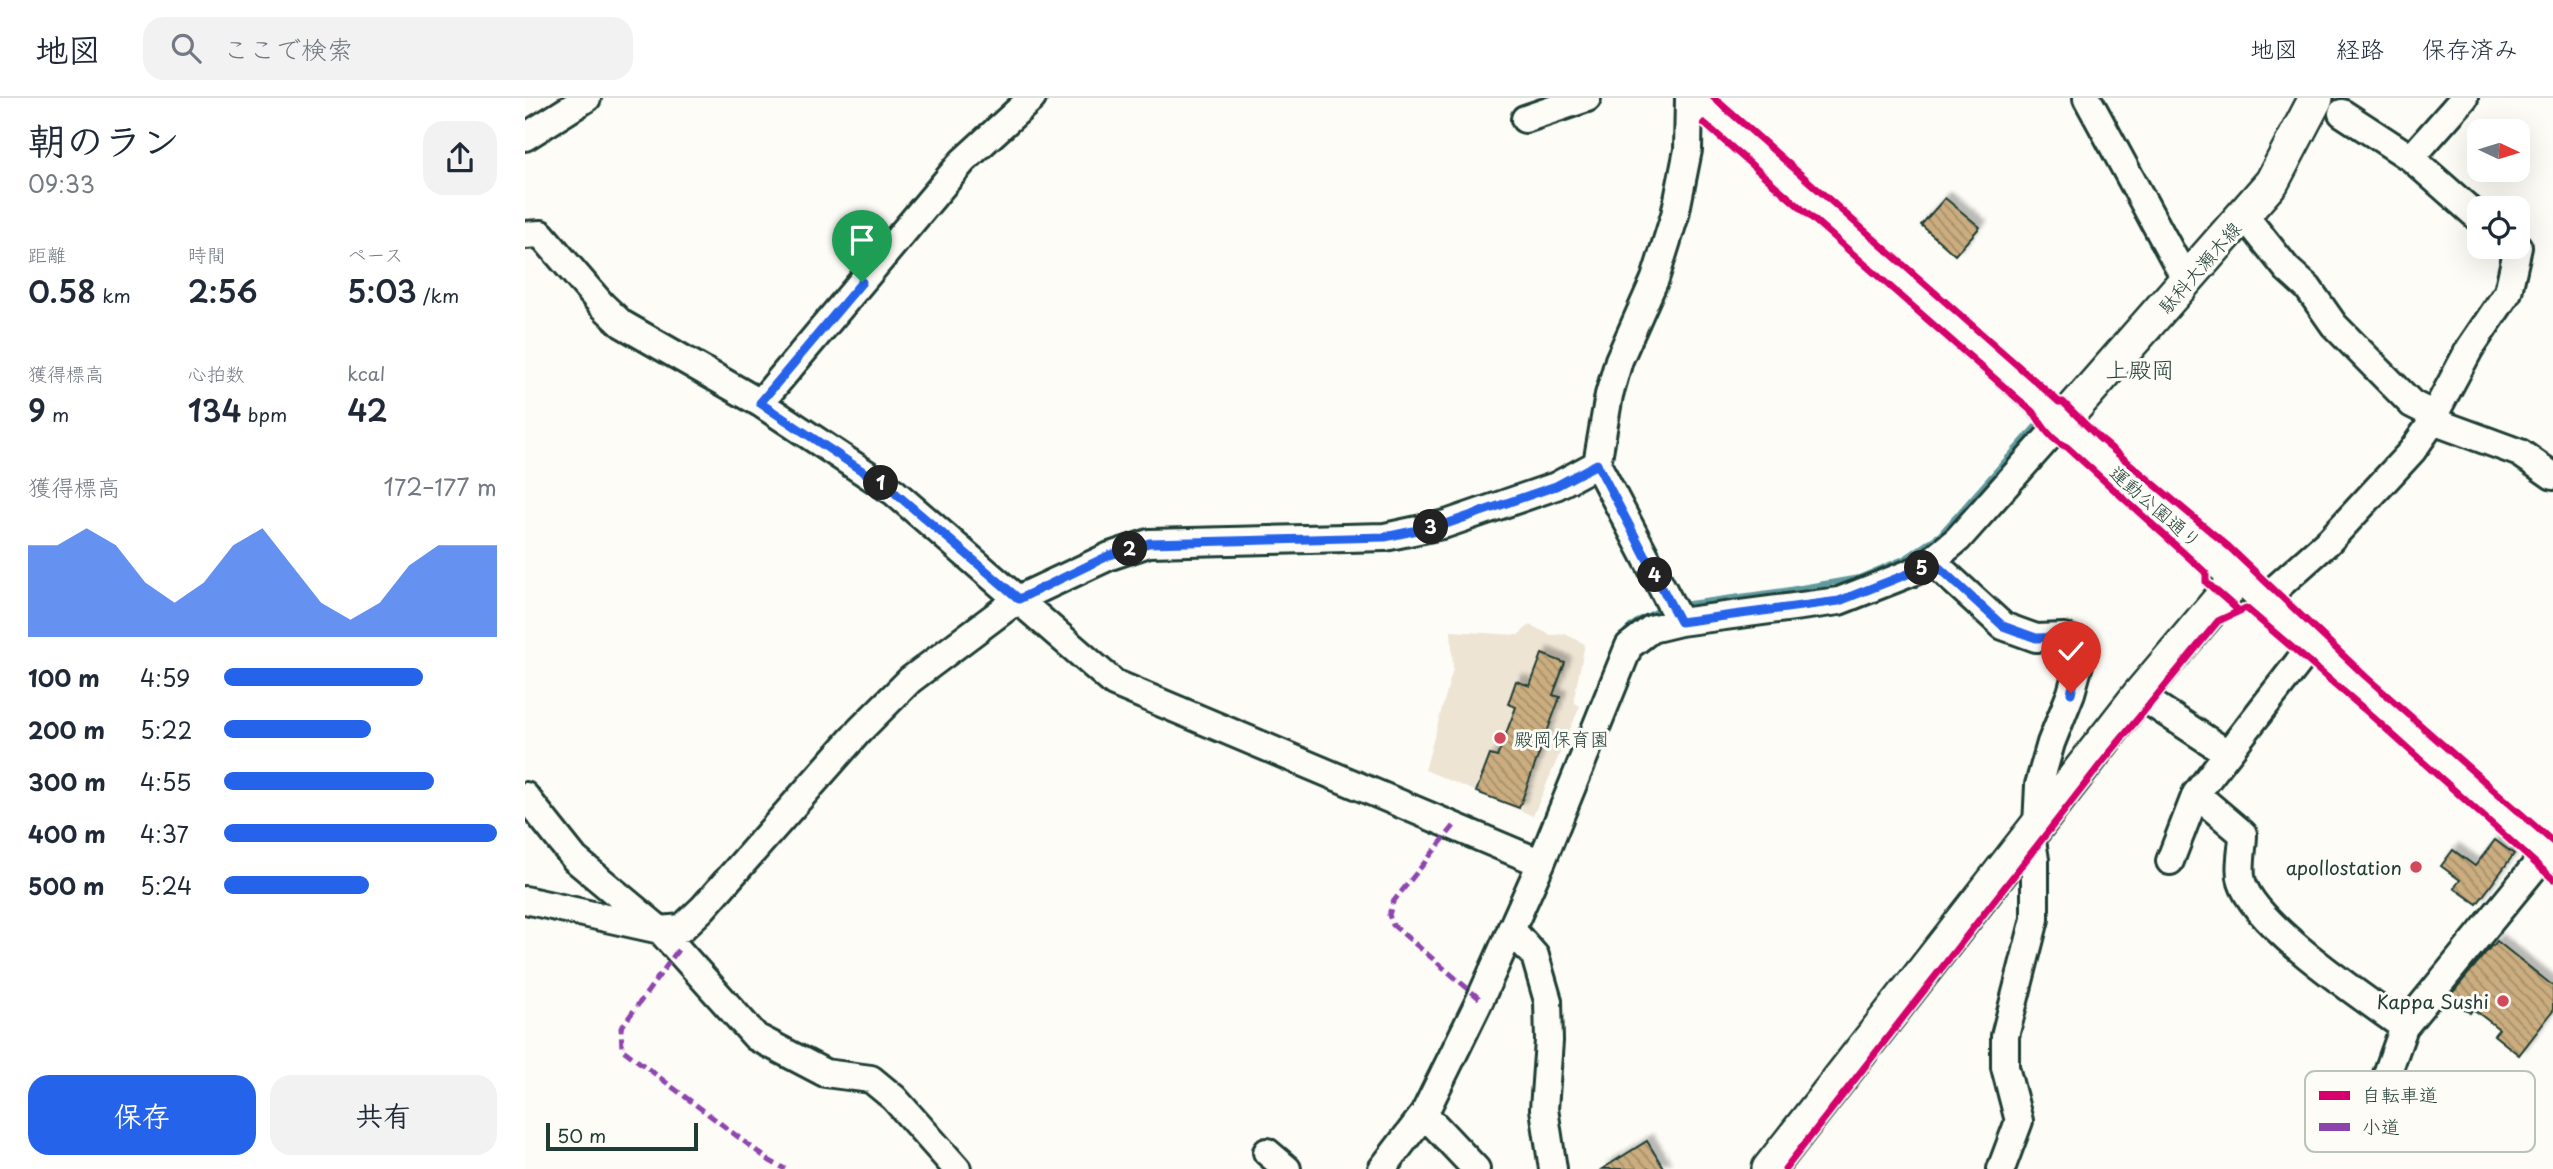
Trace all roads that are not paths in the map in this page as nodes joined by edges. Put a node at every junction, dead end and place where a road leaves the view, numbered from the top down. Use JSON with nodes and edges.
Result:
{"nodes":[{"id":1,"x":587,"y":98,"type":"edge"},
{"id":2,"x":1032,"y":98,"type":"edge"},
{"id":3,"x":1587,"y":98,"type":"edge"},
{"id":4,"x":1692,"y":98,"type":"edge"},
{"id":5,"x":2087,"y":98,"type":"edge"},
{"id":6,"x":2464,"y":98,"type":"edge"},
{"id":7,"x":2331,"y":105,"type":"edge"},
{"id":8,"x":1525,"y":119,"type":"dead end"},
{"id":9,"x":525,"y":137,"type":"edge"},
{"id":10,"x":2411,"y":158,"type":"junction"},
{"id":11,"x":2467,"y":208,"type":"edge"},
{"id":12,"x":2244,"y":215,"type":"junction"},
{"id":13,"x":525,"y":235,"type":"edge"},
{"id":14,"x":2515,"y":259,"type":"edge"},
{"id":15,"x":2187,"y":282,"type":"junction"},
{"id":16,"x":760,"y":403,"type":"junction"},
{"id":17,"x":2434,"y":418,"type":"junction"},
{"id":18,"x":2061,"y":423,"type":"junction"},
{"id":19,"x":1597,"y":464,"type":"junction"},
{"id":20,"x":2553,"y":476,"type":"edge"},
{"id":21,"x":1932,"y":561,"type":"junction"},
{"id":22,"x":2238,"y":578,"type":"junction"},
{"id":23,"x":2275,"y":589,"type":"dead end"},
{"id":24,"x":1019,"y":599,"type":"junction"},
{"id":25,"x":1680,"y":622,"type":"junction"},
{"id":26,"x":2312,"y":645,"type":"junction"},
{"id":27,"x":2139,"y":695,"type":"junction"},
{"id":28,"x":2227,"y":753,"type":"junction"},
{"id":29,"x":2196,"y":794,"type":"junction"},
{"id":30,"x":525,"y":796,"type":"edge"},
{"id":31,"x":2034,"y":830,"type":"junction"},
{"id":32,"x":2550,"y":856,"type":"edge"},
{"id":33,"x":2170,"y":861,"type":"dead end"},
{"id":34,"x":1541,"y":863,"type":"junction"},
{"id":35,"x":525,"y":900,"type":"edge"},
{"id":36,"x":660,"y":929,"type":"junction"},
{"id":37,"x":1511,"y":929,"type":"junction"},
{"id":38,"x":2404,"y":1027,"type":"junction"},
{"id":39,"x":2388,"y":1071,"type":"edge"},
{"id":40,"x":1424,"y":1114,"type":"junction"},
{"id":41,"x":957,"y":1169,"type":"edge"},
{"id":42,"x":1383,"y":1169,"type":"edge"},
{"id":43,"x":1476,"y":1169,"type":"edge"},
{"id":44,"x":1553,"y":1169,"type":"edge"},
{"id":45,"x":1769,"y":1169,"type":"edge"},
{"id":46,"x":2001,"y":1169,"type":"edge"}],
"edges":[{"from":1,"to":9,"type":"street"},
{"from":2,"to":16,"type":"street"},
{"from":3,"to":8,"type":"street"},
{"from":4,"to":18,"type":"street","name":"運動公園通り"},
{"from":4,"to":19,"type":"street"},
{"from":5,"to":15,"type":"street"},
{"from":6,"to":10,"type":"street"},
{"from":7,"to":10,"type":"street"},
{"from":7,"to":12,"type":"main road","name":"駄科大瀬木線"},
{"from":10,"to":11,"type":"street"},
{"from":12,"to":15,"type":"main road","name":"駄科大瀬木線"},
{"from":12,"to":17,"type":"street"},
{"from":13,"to":16,"type":"street"},
{"from":14,"to":17,"type":"street"},
{"from":15,"to":18,"type":"main road","name":"駄科大瀬木線"},
{"from":16,"to":24,"type":"street"},
{"from":17,"to":20,"type":"street"},
{"from":17,"to":23,"type":"street"},
{"from":18,"to":21,"type":"street"},
{"from":18,"to":22,"type":"main road","name":"運動公園通り"},
{"from":19,"to":24,"type":"street"},
{"from":19,"to":25,"type":"street"},
{"from":21,"to":25,"type":"street"},
{"from":21,"to":31,"type":"street"},
{"from":22,"to":26,"type":"street","name":"運動公園通り"},
{"from":22,"to":27,"type":"main road"},
{"from":24,"to":34,"type":"street"},
{"from":24,"to":36,"type":"street"},
{"from":25,"to":34,"type":"street"},
{"from":26,"to":28,"type":"street"},
{"from":26,"to":32,"type":"street","name":"運動公園通り"},
{"from":27,"to":28,"type":"street"},
{"from":27,"to":31,"type":"main road"},
{"from":28,"to":29,"type":"street"},
{"from":29,"to":33,"type":"street"},
{"from":29,"to":38,"type":"street"},
{"from":30,"to":36,"type":"street"},
{"from":31,"to":45,"type":"main road"},
{"from":31,"to":46,"type":"street"},
{"from":32,"to":38,"type":"street"},
{"from":34,"to":37,"type":"street"},
{"from":35,"to":36,"type":"street"},
{"from":36,"to":41,"type":"street"},
{"from":37,"to":40,"type":"street"},
{"from":37,"to":44,"type":"street"},
{"from":38,"to":39,"type":"street"},
{"from":40,"to":42,"type":"street"},
{"from":40,"to":43,"type":"street"}]}
